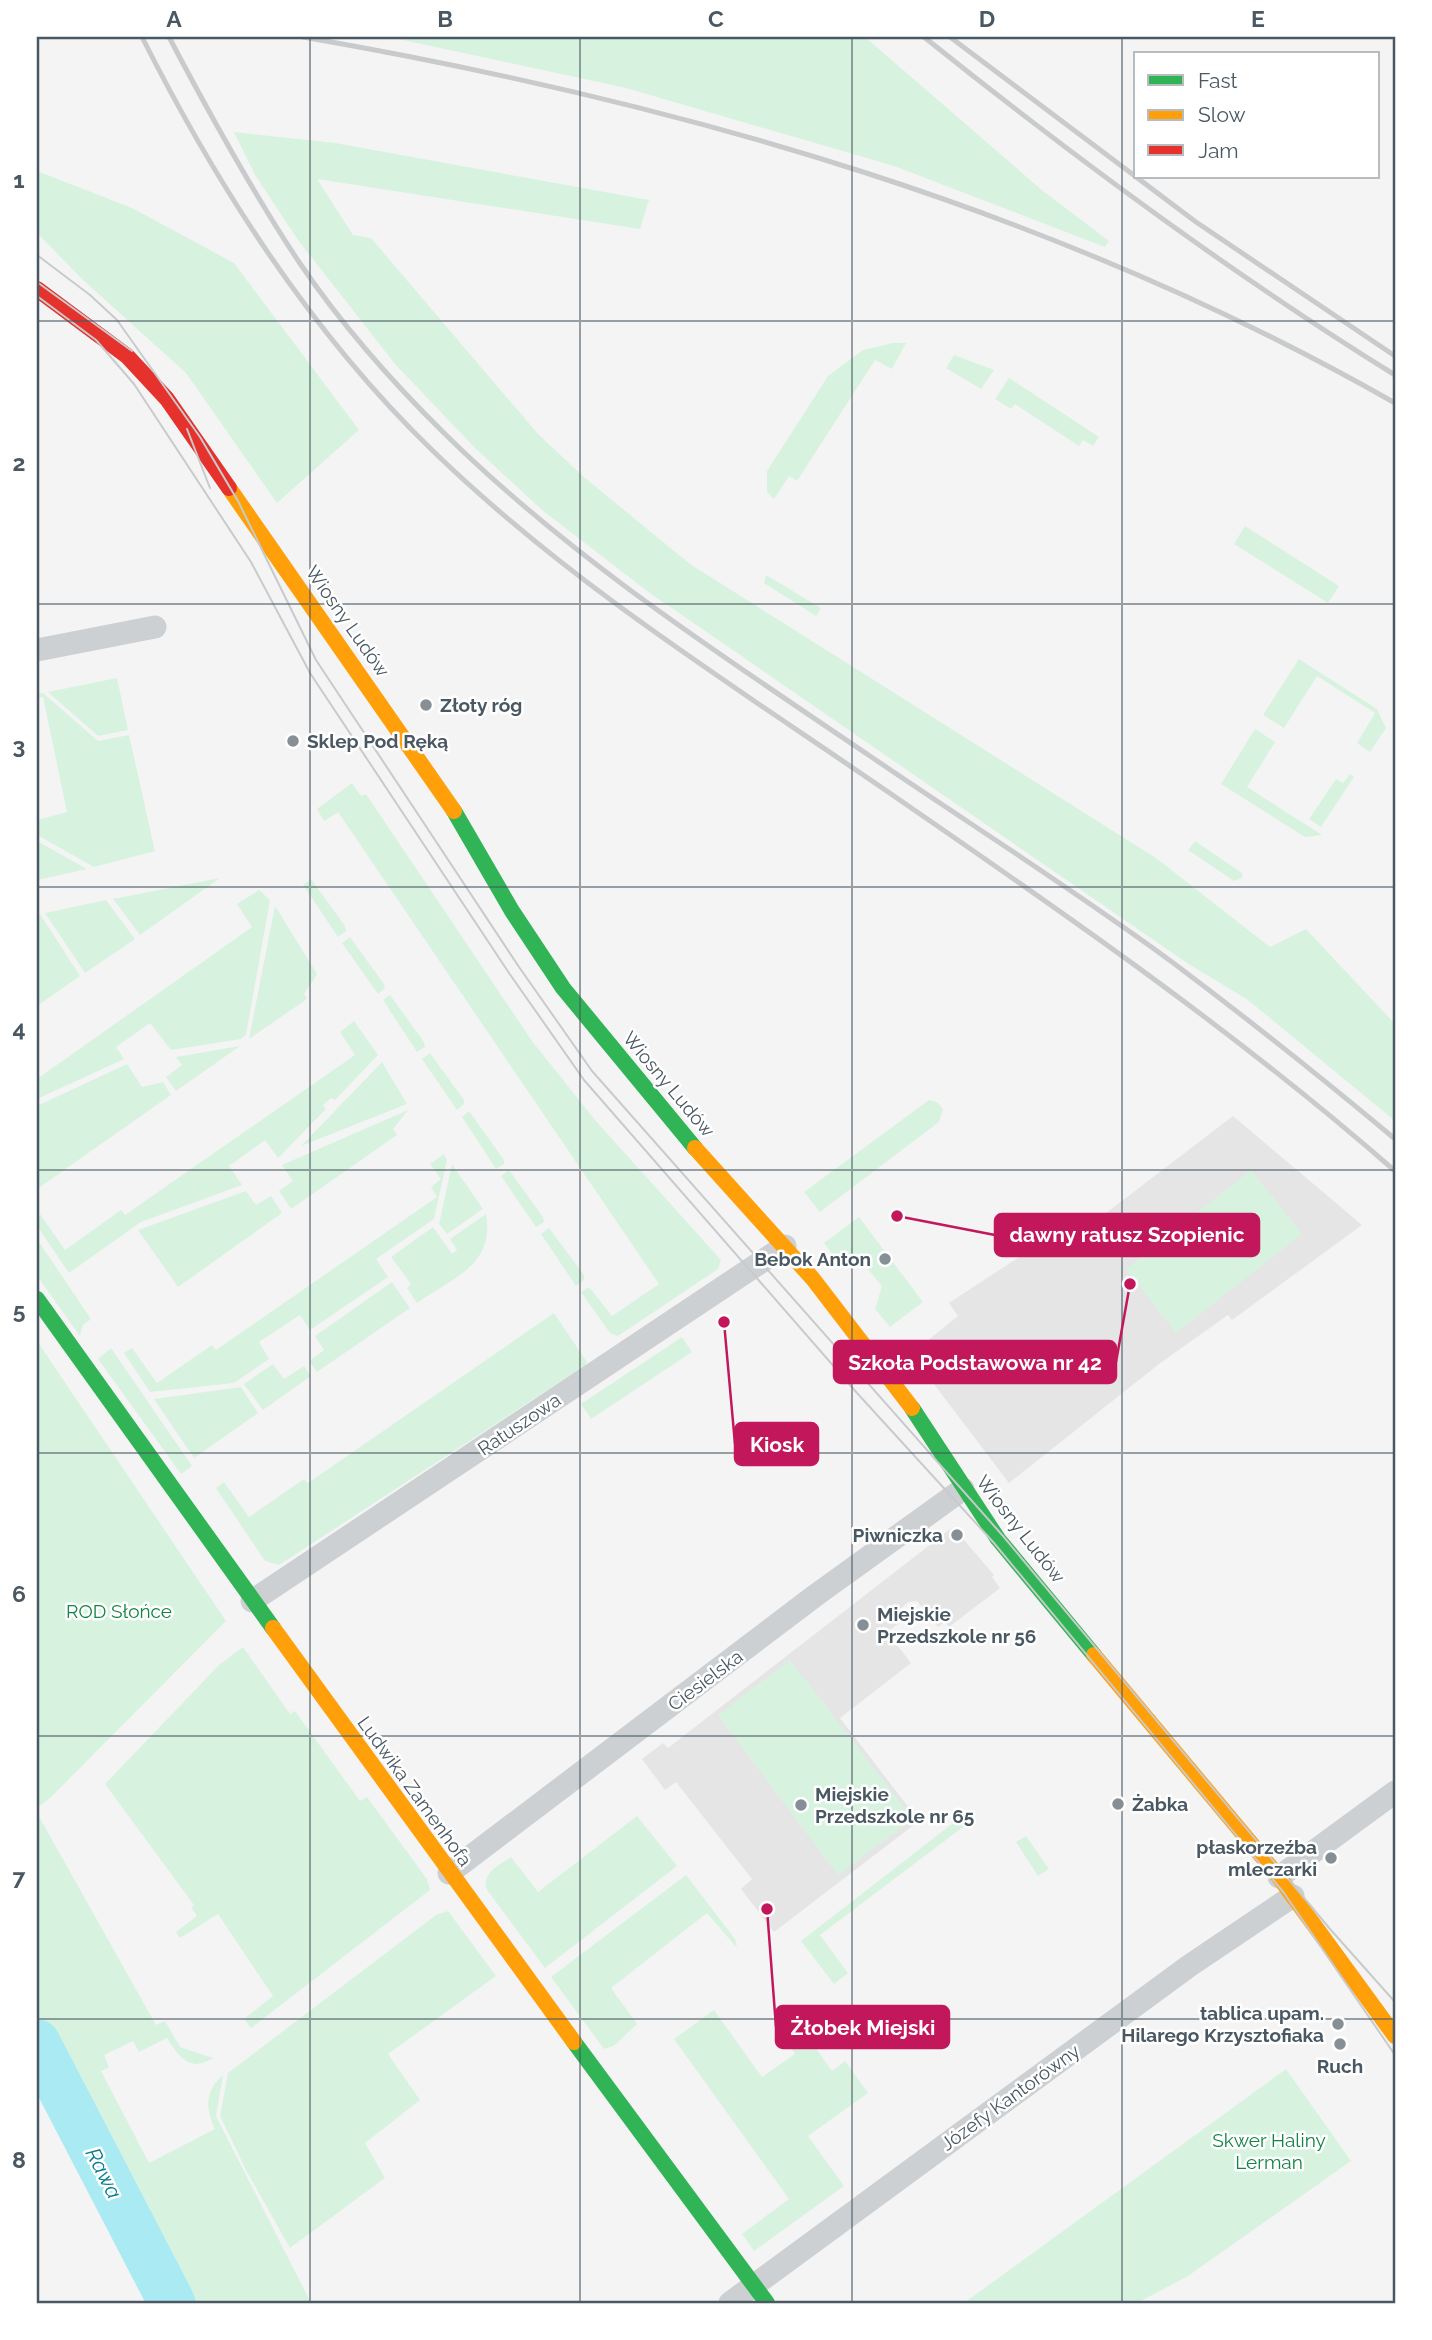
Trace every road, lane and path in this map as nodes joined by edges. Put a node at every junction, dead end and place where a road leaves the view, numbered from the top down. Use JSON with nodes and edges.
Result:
{"nodes":[{"id":1,"x":37,"y":289,"type":"edge"},
{"id":2,"x":155,"y":627,"type":"dead end"},
{"id":3,"x":37,"y":650,"type":"edge"},
{"id":4,"x":785,"y":1246,"type":"junction"},
{"id":5,"x":37,"y":1299,"type":"edge"},
{"id":6,"x":963,"y":1489,"type":"junction"},
{"id":7,"x":252,"y":1601,"type":"junction"},
{"id":8,"x":1395,"y":1792,"type":"edge"},
{"id":9,"x":449,"y":1874,"type":"junction"},
{"id":10,"x":1286,"y":1887,"type":"junction"},
{"id":11,"x":1388,"y":1997,"type":"dead end"},
{"id":12,"x":1395,"y":2036,"type":"edge"},
{"id":13,"x":760,"y":2295,"type":"edge"},
{"id":14,"x":730,"y":2303,"type":"edge"}],
"edges":[{"from":1,"to":4,"type":"street","name":"Wiosny Ludów"},
{"from":2,"to":3,"type":"street"},
{"from":4,"to":6,"type":"street","name":"Wiosny Ludów"},
{"from":4,"to":7,"type":"street","name":"Ratuszowa"},
{"from":5,"to":7,"type":"street","name":"Ludwika Zamenhofa"},
{"from":6,"to":9,"type":"street","name":"Ciesielska"},
{"from":6,"to":10,"type":"street","name":"Wiosny Ludów"},
{"from":7,"to":9,"type":"street","name":"Ludwika Zamenhofa"},
{"from":8,"to":10,"type":"street","name":"Józefy Kantorówny"},
{"from":9,"to":13,"type":"street","name":"Ludwika Zamenhofa"},
{"from":10,"to":11,"type":"street","name":"Wiosny Ludów"},
{"from":10,"to":12,"type":"street","name":"Wiosny Ludów"},
{"from":10,"to":13,"type":"street","name":"Józefy Kantorówny"},
{"from":13,"to":14,"type":"street","name":"Józefy Kantorówny"}]}
